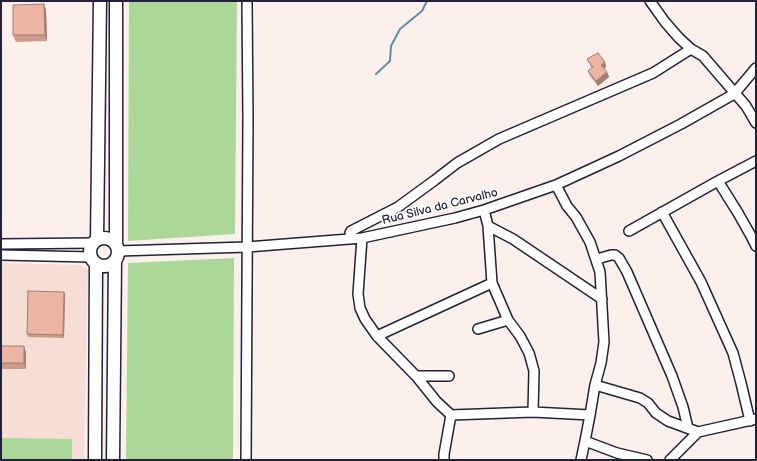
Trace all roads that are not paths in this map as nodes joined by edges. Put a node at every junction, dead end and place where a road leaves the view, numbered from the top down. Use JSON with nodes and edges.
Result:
{"nodes":[{"id":1,"x":100,"y":1,"type":"edge"},
{"id":2,"x":116,"y":1,"type":"edge"},
{"id":3,"x":247,"y":1,"type":"edge"},
{"id":4,"x":650,"y":1,"type":"edge"},
{"id":5,"x":691,"y":49,"type":"junction"},
{"id":6,"x":756,"y":68,"type":"edge"},
{"id":7,"x":734,"y":94,"type":"junction"},
{"id":8,"x":756,"y":123,"type":"edge"},
{"id":9,"x":756,"y":161,"type":"edge"},
{"id":10,"x":718,"y":181,"type":"junction"},
{"id":11,"x":556,"y":185,"type":"junction"},
{"id":12,"x":484,"y":210,"type":"junction"},
{"id":13,"x":662,"y":212,"type":"junction"},
{"id":14,"x":488,"y":226,"type":"junction"},
{"id":15,"x":629,"y":231,"type":"dead end"},
{"id":16,"x":362,"y":238,"type":"junction"},
{"id":17,"x":350,"y":239,"type":"junction"},
{"id":18,"x":95,"y":241,"type":"junction"},
{"id":19,"x":1,"y":244,"type":"edge"},
{"id":20,"x":756,"y":246,"type":"edge"},
{"id":21,"x":247,"y":247,"type":"junction"},
{"id":22,"x":116,"y":252,"type":"junction"},
{"id":23,"x":1,"y":255,"type":"edge"},
{"id":24,"x":94,"y":260,"type":"junction"},
{"id":25,"x":597,"y":260,"type":"junction"},
{"id":26,"x":492,"y":283,"type":"junction"},
{"id":27,"x":602,"y":299,"type":"junction"},
{"id":28,"x":508,"y":320,"type":"junction"},
{"id":29,"x":478,"y":328,"type":"dead end"},
{"id":30,"x":377,"y":336,"type":"junction"},
{"id":31,"x":416,"y":376,"type":"junction"},
{"id":32,"x":449,"y":376,"type":"dead end"},
{"id":33,"x":595,"y":385,"type":"junction"},
{"id":34,"x":533,"y":412,"type":"junction"},
{"id":35,"x":451,"y":415,"type":"junction"},
{"id":36,"x":590,"y":415,"type":"junction"},
{"id":37,"x":753,"y":420,"type":"edge"},
{"id":38,"x":688,"y":428,"type":"junction"},
{"id":39,"x":698,"y":432,"type":"junction"},
{"id":40,"x":585,"y":440,"type":"junction"},
{"id":41,"x":95,"y":460,"type":"edge"},
{"id":42,"x":113,"y":460,"type":"edge"},
{"id":43,"x":246,"y":460,"type":"edge"},
{"id":44,"x":444,"y":460,"type":"edge"},
{"id":45,"x":581,"y":460,"type":"edge"},
{"id":46,"x":647,"y":460,"type":"edge"},
{"id":47,"x":670,"y":460,"type":"edge"}],
"edges":[{"from":1,"to":18,"type":"main road"},
{"from":2,"to":22,"type":"main road"},
{"from":3,"to":21,"type":"street"},
{"from":4,"to":5,"type":"street"},
{"from":5,"to":7,"type":"street"},
{"from":5,"to":17,"type":"street"},
{"from":6,"to":7,"type":"street","name":"Rua Silva da Carvalho"},
{"from":7,"to":8,"type":"street"},
{"from":7,"to":11,"type":"street","name":"Rua Silva da Carvalho"},
{"from":9,"to":10,"type":"street"},
{"from":10,"to":13,"type":"street"},
{"from":10,"to":20,"type":"street"},
{"from":11,"to":12,"type":"street","name":"Rua Silva da Carvalho"},
{"from":11,"to":25,"type":"street"},
{"from":12,"to":14,"type":"street"},
{"from":12,"to":16,"type":"street","name":"Rua Silva da Carvalho"},
{"from":13,"to":15,"type":"street"},
{"from":13,"to":37,"type":"street"},
{"from":14,"to":26,"type":"street"},
{"from":14,"to":27,"type":"street"},
{"from":16,"to":17,"type":"street","name":"Rua Silva da Carvalho"},
{"from":16,"to":30,"type":"street"},
{"from":17,"to":21,"type":"street","name":"Rua Silva da Carvalho"},
{"from":18,"to":19,"type":"street"},
{"from":18,"to":22,"type":"main road"},
{"from":18,"to":24,"type":"main road"},
{"from":21,"to":22,"type":"street","name":"Rua Silva da Carvalho"},
{"from":21,"to":43,"type":"street"},
{"from":22,"to":24,"type":"main road"},
{"from":22,"to":42,"type":"main road"},
{"from":23,"to":24,"type":"street"},
{"from":24,"to":41,"type":"main road"},
{"from":25,"to":27,"type":"street"},
{"from":25,"to":38,"type":"street"},
{"from":26,"to":28,"type":"street"},
{"from":26,"to":30,"type":"street"},
{"from":27,"to":33,"type":"street"},
{"from":28,"to":29,"type":"street"},
{"from":28,"to":34,"type":"street"},
{"from":30,"to":31,"type":"street"},
{"from":31,"to":32,"type":"street"},
{"from":31,"to":35,"type":"street"},
{"from":33,"to":36,"type":"street"},
{"from":33,"to":38,"type":"street"},
{"from":34,"to":35,"type":"street"},
{"from":34,"to":36,"type":"street"},
{"from":35,"to":44,"type":"street"},
{"from":36,"to":40,"type":"street"},
{"from":37,"to":39,"type":"street"},
{"from":38,"to":39,"type":"street"},
{"from":39,"to":47,"type":"street"},
{"from":40,"to":45,"type":"street"},
{"from":40,"to":46,"type":"street"}]}
